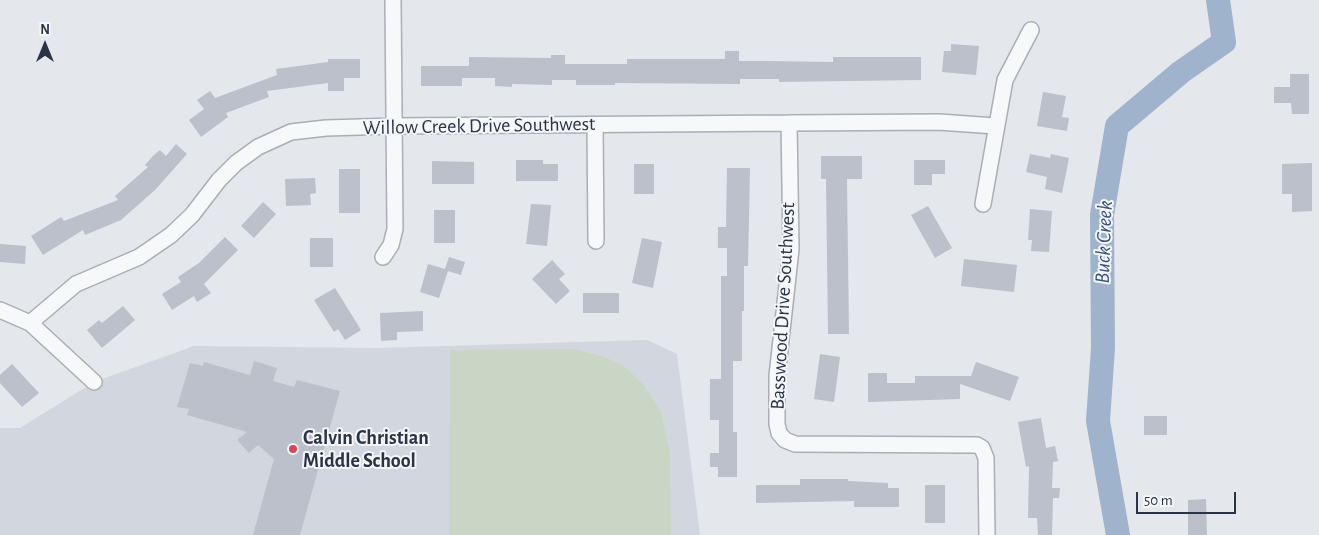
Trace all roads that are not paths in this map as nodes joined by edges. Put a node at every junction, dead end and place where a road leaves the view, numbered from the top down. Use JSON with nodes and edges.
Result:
{"nodes":[{"id":1,"x":392,"y":0,"type":"edge"},
{"id":2,"x":1030,"y":30,"type":"dead end"},
{"id":3,"x":789,"y":123,"type":"junction"},
{"id":4,"x":595,"y":125,"type":"junction"},
{"id":5,"x":394,"y":126,"type":"junction"},
{"id":6,"x":995,"y":126,"type":"junction"},
{"id":7,"x":984,"y":204,"type":"dead end"},
{"id":8,"x":596,"y":241,"type":"dead end"},
{"id":9,"x":382,"y":257,"type":"dead end"},
{"id":10,"x":0,"y":310,"type":"edge"},
{"id":11,"x":30,"y":323,"type":"junction"},
{"id":12,"x":94,"y":382,"type":"dead end"},
{"id":13,"x":987,"y":535,"type":"edge"}],
"edges":[{"from":1,"to":5,"type":"street"},
{"from":2,"to":6,"type":"street"},
{"from":3,"to":4,"type":"street","name":"Willow Creek Drive Southwest"},
{"from":3,"to":6,"type":"street","name":"Willow Creek Drive Southwest"},
{"from":3,"to":13,"type":"street","name":"Basswood Drive Southwest"},
{"from":4,"to":5,"type":"street","name":"Willow Creek Drive Southwest"},
{"from":4,"to":8,"type":"street"},
{"from":5,"to":9,"type":"street"},
{"from":5,"to":11,"type":"street","name":"Willow Creek Drive Southwest"},
{"from":6,"to":7,"type":"street"},
{"from":10,"to":11,"type":"street"},
{"from":11,"to":12,"type":"street"}]}
